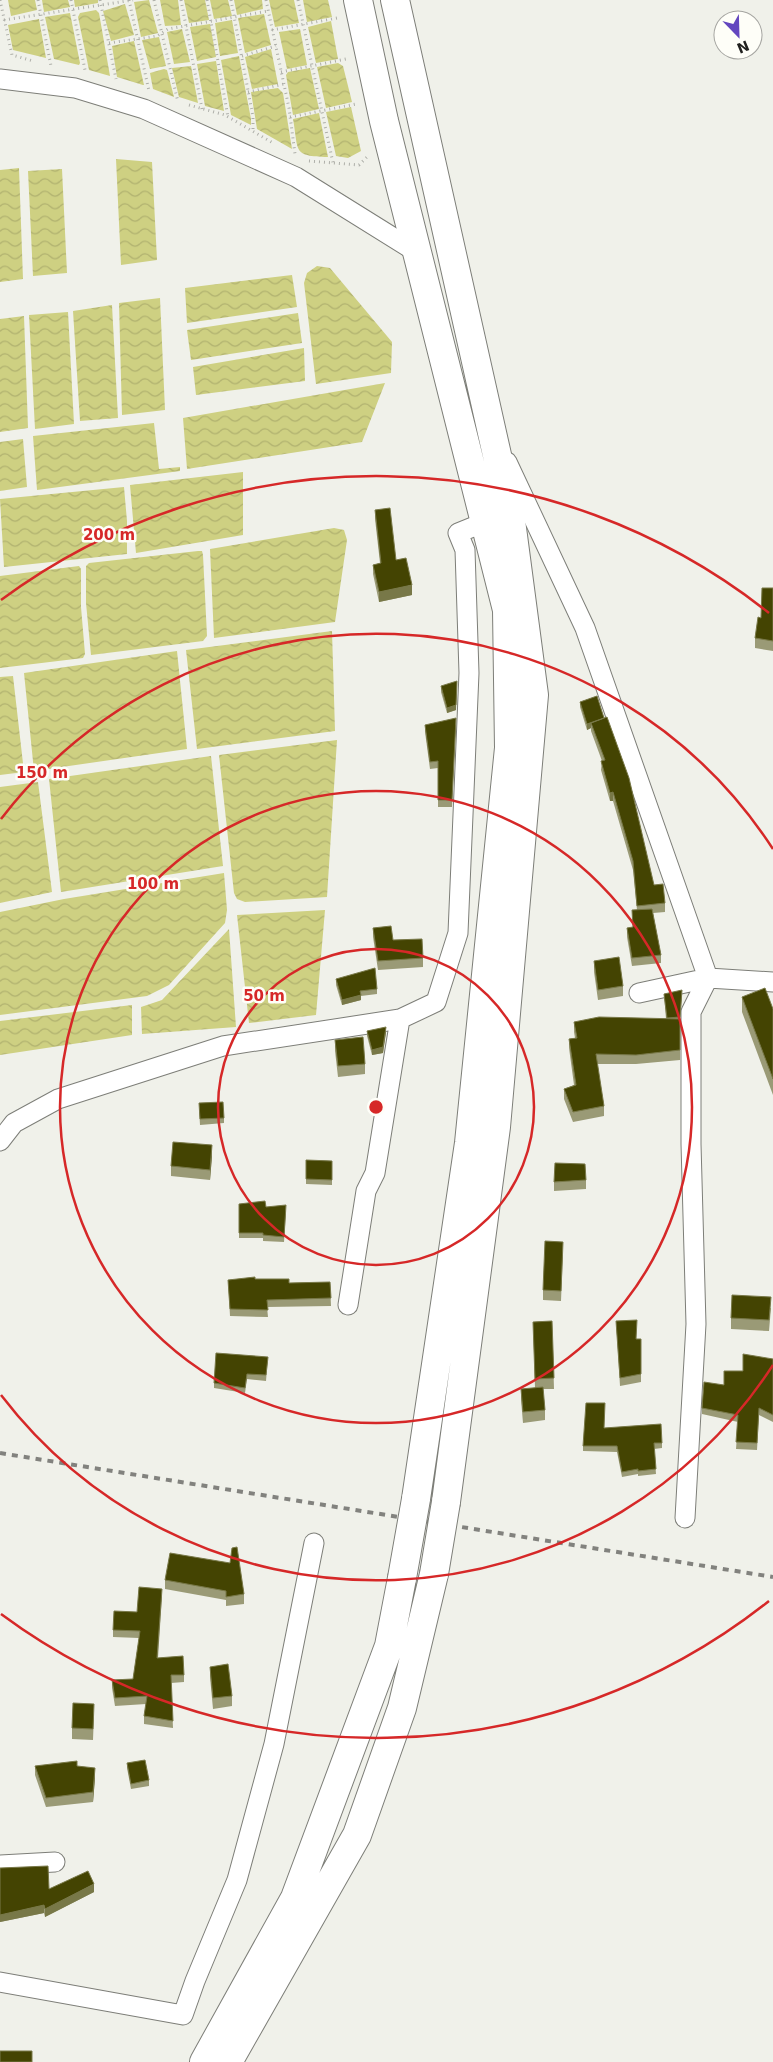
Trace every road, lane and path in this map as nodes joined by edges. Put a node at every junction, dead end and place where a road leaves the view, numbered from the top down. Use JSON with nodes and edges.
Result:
{"nodes":[{"id":1,"x":0,"y":0,"type":"edge"},
{"id":2,"x":38,"y":0,"type":"edge"},
{"id":3,"x":71,"y":0,"type":"edge"},
{"id":4,"x":100,"y":0,"type":"edge"},
{"id":5,"x":129,"y":0,"type":"edge"},
{"id":6,"x":133,"y":0,"type":"edge"},
{"id":7,"x":154,"y":0,"type":"edge"},
{"id":8,"x":180,"y":0,"type":"edge"},
{"id":9,"x":207,"y":0,"type":"edge"},
{"id":10,"x":231,"y":0,"type":"edge"},
{"id":11,"x":266,"y":0,"type":"edge"},
{"id":12,"x":298,"y":0,"type":"edge"},
{"id":13,"x":394,"y":0,"type":"edge"},
{"id":14,"x":347,"y":4,"type":"edge"},
{"id":15,"x":268,"y":11,"type":"junction"},
{"id":16,"x":337,"y":18,"type":"junction"},
{"id":17,"x":4,"y":20,"type":"junction"},
{"id":18,"x":304,"y":25,"type":"junction"},
{"id":19,"x":339,"y":26,"type":"dead end"},
{"id":20,"x":272,"y":30,"type":"junction"},
{"id":21,"x":109,"y":43,"type":"junction"},
{"id":22,"x":276,"y":46,"type":"junction"},
{"id":23,"x":344,"y":50,"type":"dead end"},
{"id":24,"x":242,"y":56,"type":"junction"},
{"id":25,"x":346,"y":58,"type":"junction"},
{"id":26,"x":36,"y":62,"type":"dead end"},
{"id":27,"x":44,"y":64,"type":"dead end"},
{"id":28,"x":52,"y":66,"type":"junction"},
{"id":29,"x":348,"y":68,"type":"dead end"},
{"id":30,"x":60,"y":69,"type":"dead end"},
{"id":31,"x":281,"y":72,"type":"junction"},
{"id":32,"x":86,"y":76,"type":"dead end"},
{"id":33,"x":0,"y":79,"type":"edge"},
{"id":34,"x":284,"y":84,"type":"junction"},
{"id":35,"x":117,"y":85,"type":"dead end"},
{"id":36,"x":142,"y":92,"type":"dead end"},
{"id":37,"x":248,"y":92,"type":"junction"},
{"id":38,"x":354,"y":95,"type":"dead end"},
{"id":39,"x":168,"y":99,"type":"dead end"},
{"id":40,"x":178,"y":102,"type":"junction"},
{"id":41,"x":356,"y":104,"type":"junction"},
{"id":42,"x":202,"y":109,"type":"junction"},
{"id":43,"x":358,"y":113,"type":"dead end"},
{"id":44,"x":228,"y":117,"type":"junction"},
{"id":45,"x":290,"y":117,"type":"junction"},
{"id":46,"x":253,"y":130,"type":"junction"},
{"id":47,"x":281,"y":148,"type":"dead end"},
{"id":48,"x":288,"y":153,"type":"dead end"},
{"id":49,"x":367,"y":156,"type":"dead end"},
{"id":50,"x":301,"y":161,"type":"dead end"},
{"id":51,"x":332,"y":163,"type":"junction"},
{"id":52,"x":418,"y":253,"type":"junction"},
{"id":53,"x":489,"y":422,"type":"junction"},
{"id":54,"x":498,"y":517,"type":"junction"},
{"id":55,"x":708,"y":978,"type":"junction"},
{"id":56,"x":773,"y":982,"type":"edge"},
{"id":57,"x":639,"y":993,"type":"dead end"},
{"id":58,"x":400,"y":1019,"type":"junction"},
{"id":59,"x":0,"y":1142,"type":"edge"},
{"id":60,"x":348,"y":1305,"type":"dead end"},
{"id":61,"x":685,"y":1518,"type":"dead end"},
{"id":62,"x":314,"y":1543,"type":"dead end"},
{"id":63,"x":55,"y":1862,"type":"dead end"},
{"id":64,"x":0,"y":1864,"type":"edge"},
{"id":65,"x":0,"y":1982,"type":"edge"},
{"id":66,"x":204,"y":2062,"type":"edge"},
{"id":67,"x":228,"y":2062,"type":"edge"}],
"edges":[{"from":1,"to":17,"type":"path"},
{"from":2,"to":28,"type":"path"},
{"from":3,"to":32,"type":"path"},
{"from":4,"to":21,"type":"path"},
{"from":5,"to":36,"type":"path"},
{"from":6,"to":17,"type":"path"},
{"from":7,"to":40,"type":"path"},
{"from":8,"to":42,"type":"path"},
{"from":9,"to":44,"type":"path"},
{"from":10,"to":24,"type":"path"},
{"from":11,"to":15,"type":"path"},
{"from":12,"to":18,"type":"path"},
{"from":13,"to":53,"type":"main road"},
{"from":14,"to":16,"type":"path"},
{"from":14,"to":52,"type":"main road"},
{"from":15,"to":20,"type":"path"},
{"from":15,"to":21,"type":"path"},
{"from":16,"to":18,"type":"path"},
{"from":16,"to":19,"type":"path"},
{"from":17,"to":26,"type":"path"},
{"from":18,"to":20,"type":"path"},
{"from":18,"to":51,"type":"path"},
{"from":20,"to":22,"type":"path"},
{"from":21,"to":35,"type":"path"},
{"from":22,"to":24,"type":"path"},
{"from":22,"to":31,"type":"path"},
{"from":23,"to":25,"type":"path"},
{"from":24,"to":37,"type":"path"},
{"from":25,"to":29,"type":"path"},
{"from":25,"to":31,"type":"path"},
{"from":27,"to":28,"type":"path"},
{"from":28,"to":30,"type":"path"},
{"from":31,"to":34,"type":"path"},
{"from":33,"to":52,"type":"street"},
{"from":34,"to":37,"type":"path"},
{"from":34,"to":45,"type":"path"},
{"from":37,"to":46,"type":"path"},
{"from":38,"to":41,"type":"path"},
{"from":39,"to":40,"type":"path"},
{"from":40,"to":42,"type":"path"},
{"from":41,"to":43,"type":"path"},
{"from":41,"to":45,"type":"path"},
{"from":42,"to":44,"type":"path"},
{"from":44,"to":46,"type":"path"},
{"from":45,"to":48,"type":"path"},
{"from":46,"to":47,"type":"path"},
{"from":49,"to":51,"type":"path"},
{"from":50,"to":51,"type":"path"},
{"from":52,"to":54,"type":"main road"},
{"from":53,"to":54,"type":"main road"},
{"from":53,"to":55,"type":"street"},
{"from":54,"to":58,"type":"street"},
{"from":54,"to":66,"type":"main road","bridge":true},
{"from":54,"to":67,"type":"main road","bridge":true},
{"from":55,"to":56,"type":"street"},
{"from":55,"to":57,"type":"street"},
{"from":55,"to":61,"type":"street"},
{"from":58,"to":59,"type":"street"},
{"from":58,"to":60,"type":"street"},
{"from":62,"to":65,"type":"street"},
{"from":63,"to":64,"type":"street"}]}
